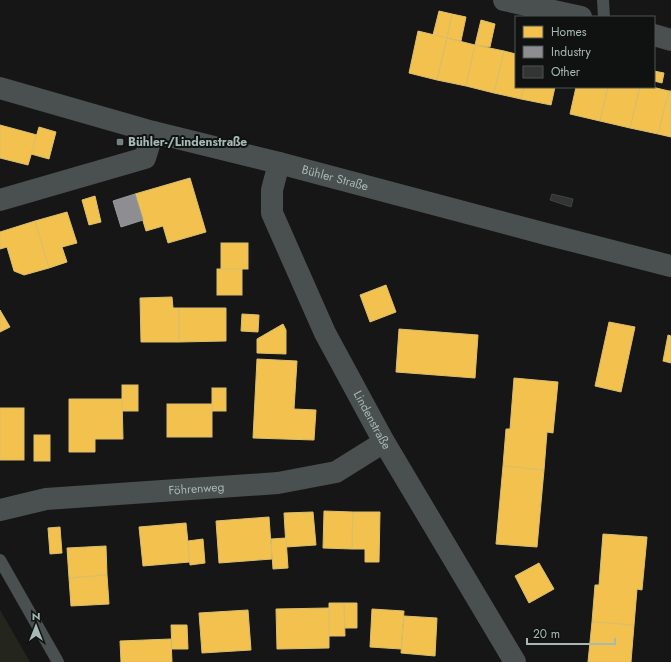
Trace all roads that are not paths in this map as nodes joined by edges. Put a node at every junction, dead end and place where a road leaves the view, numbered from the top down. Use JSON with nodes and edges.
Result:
{"nodes":[{"id":1,"x":504,"y":0,"type":"edge"},
{"id":2,"x":603,"y":0,"type":"edge"},
{"id":3,"x":576,"y":16,"type":"edge"},
{"id":4,"x":604,"y":16,"type":"edge"},
{"id":5,"x":655,"y":35,"type":"edge"},
{"id":6,"x":671,"y":40,"type":"edge"},
{"id":7,"x":0,"y":88,"type":"edge"},
{"id":8,"x":153,"y":132,"type":"junction"},
{"id":9,"x":279,"y":163,"type":"junction"},
{"id":10,"x":0,"y":200,"type":"edge"},
{"id":11,"x":671,"y":266,"type":"edge"},
{"id":12,"x":384,"y":442,"type":"junction"},
{"id":13,"x":0,"y":510,"type":"edge"},
{"id":14,"x":0,"y":560,"type":"edge"},
{"id":15,"x":58,"y":662,"type":"edge"},
{"id":16,"x":515,"y":662,"type":"edge"}],
"edges":[{"from":1,"to":3,"type":"street"},
{"from":2,"to":4,"type":"lane"},
{"from":5,"to":6,"type":"street"},
{"from":7,"to":8,"type":"street","name":"Bühler Straße"},
{"from":8,"to":9,"type":"street","name":"Bühler Straße"},
{"from":8,"to":10,"type":"street"},
{"from":9,"to":11,"type":"street","name":"Bühler Straße"},
{"from":9,"to":12,"type":"street","name":"Lindenstraße"},
{"from":12,"to":13,"type":"street","name":"Föhrenweg"},
{"from":12,"to":16,"type":"street","name":"Lindenstraße"},
{"from":14,"to":15,"type":"lane"}]}
